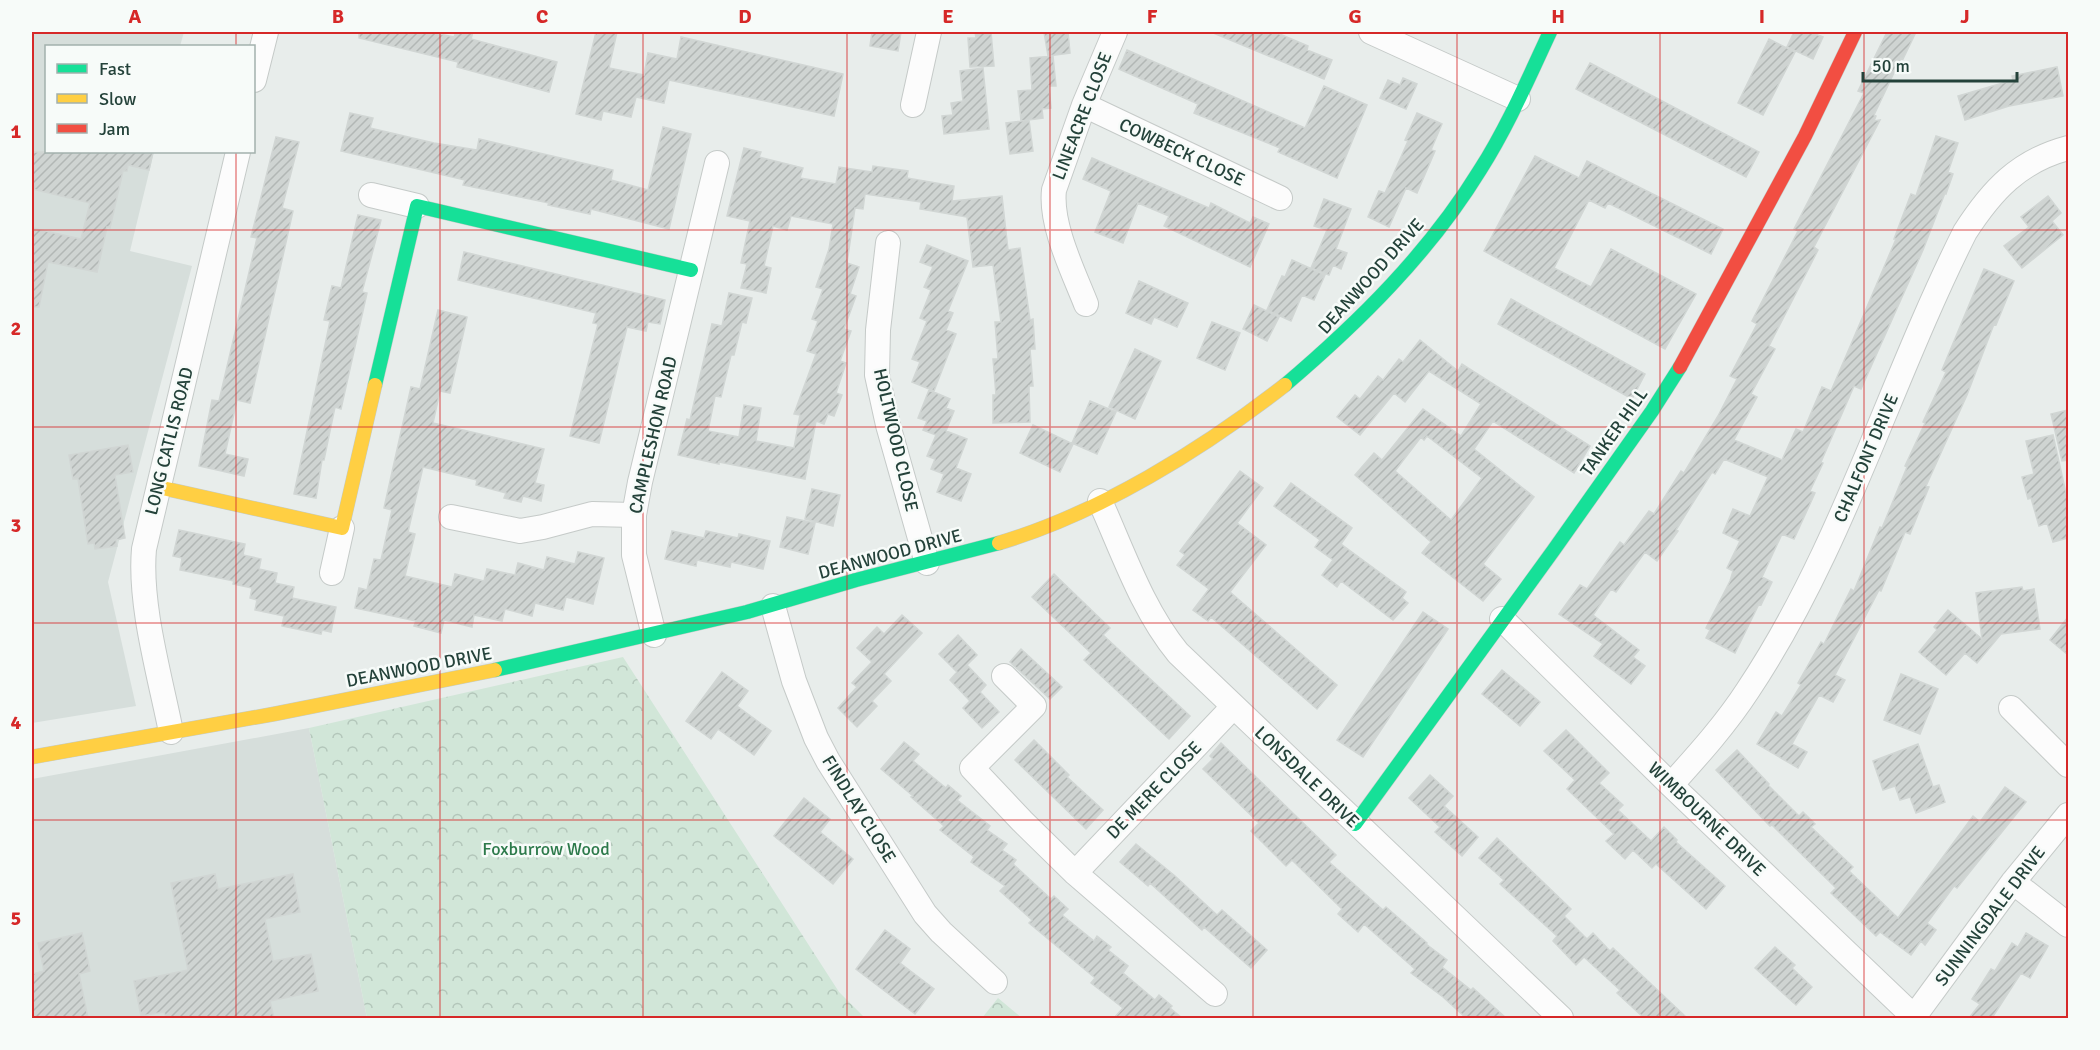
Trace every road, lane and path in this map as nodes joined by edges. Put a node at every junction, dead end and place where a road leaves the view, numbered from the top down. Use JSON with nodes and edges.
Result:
{"nodes":[{"id":1,"x":266,"y":32,"type":"edge"},
{"id":2,"x":929,"y":32,"type":"edge"},
{"id":3,"x":1114,"y":32,"type":"edge"},
{"id":4,"x":1371,"y":32,"type":"edge"},
{"id":5,"x":1550,"y":32,"type":"edge"},
{"id":6,"x":1855,"y":32,"type":"edge"},
{"id":7,"x":1400,"y":38,"type":"edge"},
{"id":8,"x":255,"y":76,"type":"edge"},
{"id":9,"x":1518,"y":99,"type":"junction"},
{"id":10,"x":914,"y":105,"type":"dead end"},
{"id":11,"x":1084,"y":105,"type":"junction"},
{"id":12,"x":2068,"y":148,"type":"edge"},
{"id":13,"x":238,"y":153,"type":"edge"},
{"id":14,"x":717,"y":163,"type":"dead end"},
{"id":15,"x":371,"y":195,"type":"dead end"},
{"id":16,"x":1280,"y":198,"type":"dead end"},
{"id":17,"x":417,"y":206,"type":"junction"},
{"id":18,"x":888,"y":243,"type":"dead end"},
{"id":19,"x":691,"y":270,"type":"junction"},
{"id":20,"x":1086,"y":304,"type":"dead end"},
{"id":21,"x":158,"y":487,"type":"junction"},
{"id":22,"x":1100,"y":501,"type":"junction"},
{"id":23,"x":634,"y":515,"type":"junction"},
{"id":24,"x":451,"y":518,"type":"dead end"},
{"id":25,"x":342,"y":528,"type":"junction"},
{"id":26,"x":927,"y":563,"type":"junction"},
{"id":27,"x":332,"y":573,"type":"dead end"},
{"id":28,"x":773,"y":606,"type":"junction"},
{"id":29,"x":1502,"y":619,"type":"junction"},
{"id":30,"x":654,"y":634,"type":"junction"},
{"id":31,"x":1004,"y":676,"type":"dead end"},
{"id":32,"x":1233,"y":706,"type":"junction"},
{"id":33,"x":2011,"y":708,"type":"dead end"},
{"id":34,"x":171,"y":732,"type":"junction"},
{"id":35,"x":32,"y":757,"type":"edge"},
{"id":36,"x":2068,"y":765,"type":"edge"},
{"id":37,"x":1671,"y":785,"type":"junction"},
{"id":38,"x":2068,"y":815,"type":"edge"},
{"id":39,"x":1355,"y":824,"type":"junction"},
{"id":40,"x":1075,"y":873,"type":"junction"},
{"id":41,"x":2013,"y":882,"type":"junction"},
{"id":42,"x":2068,"y":925,"type":"edge"},
{"id":43,"x":995,"y":982,"type":"dead end"},
{"id":44,"x":1215,"y":994,"type":"dead end"},
{"id":45,"x":1561,"y":1018,"type":"edge"},
{"id":46,"x":1914,"y":1018,"type":"edge"}],
"edges":[{"from":1,"to":8,"type":"street"},
{"from":2,"to":10,"type":"street"},
{"from":3,"to":11,"type":"street","name":"LINEACRE CLOSE"},
{"from":4,"to":7,"type":"street"},
{"from":5,"to":9,"type":"street","name":"DEANWOOD DRIVE"},
{"from":6,"to":29,"type":"street","name":"TANKER HILL"},
{"from":7,"to":9,"type":"street"},
{"from":9,"to":22,"type":"street","name":"DEANWOOD DRIVE"},
{"from":11,"to":16,"type":"street","name":"COWBECK CLOSE"},
{"from":11,"to":20,"type":"street","name":"LINEACRE CLOSE"},
{"from":12,"to":37,"type":"street","name":"CHALFONT DRIVE"},
{"from":13,"to":21,"type":"street","name":"LONG CATLIS ROAD"},
{"from":14,"to":19,"type":"street","name":"CAMPLESHON ROAD"},
{"from":15,"to":17,"type":"street"},
{"from":17,"to":19,"type":"street"},
{"from":17,"to":25,"type":"street"},
{"from":18,"to":26,"type":"street","name":"HOLTWOOD CLOSE"},
{"from":19,"to":23,"type":"street","name":"CAMPLESHON ROAD"},
{"from":21,"to":25,"type":"street"},
{"from":21,"to":34,"type":"street","name":"LONG CATLIS ROAD"},
{"from":22,"to":26,"type":"street","name":"DEANWOOD DRIVE"},
{"from":22,"to":32,"type":"street","name":"LONSDALE DRIVE"},
{"from":23,"to":24,"type":"street"},
{"from":23,"to":30,"type":"street","name":"CAMPLESHON ROAD"},
{"from":25,"to":27,"type":"street"},
{"from":26,"to":28,"type":"street","name":"DEANWOOD DRIVE"},
{"from":28,"to":30,"type":"street","name":"DEANWOOD DRIVE"},
{"from":28,"to":43,"type":"street","name":"FINDLAY CLOSE"},
{"from":29,"to":37,"type":"street","name":"WIMBOURNE DRIVE"},
{"from":29,"to":39,"type":"street","name":"TANKER HILL"},
{"from":30,"to":34,"type":"street","name":"DEANWOOD DRIVE"},
{"from":31,"to":40,"type":"street"},
{"from":32,"to":39,"type":"street","name":"LONSDALE DRIVE"},
{"from":32,"to":40,"type":"street","name":"DE MERE CLOSE"},
{"from":33,"to":36,"type":"street"},
{"from":34,"to":35,"type":"street","name":"DEANWOOD DRIVE"},
{"from":37,"to":46,"type":"street","name":"WIMBOURNE DRIVE"},
{"from":38,"to":41,"type":"street","name":"SUNNINGDALE DRIVE"},
{"from":39,"to":45,"type":"street","name":"LONSDALE DRIVE"},
{"from":40,"to":44,"type":"street"},
{"from":41,"to":42,"type":"street"},
{"from":41,"to":46,"type":"street","name":"SUNNINGDALE DRIVE"}]}
